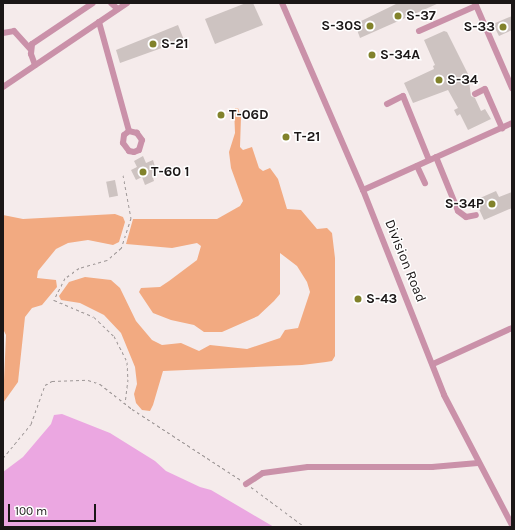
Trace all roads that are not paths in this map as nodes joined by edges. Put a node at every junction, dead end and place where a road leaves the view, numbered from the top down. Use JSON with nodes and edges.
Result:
{"nodes":[{"id":1,"x":93,"y":3,"type":"edge"},
{"id":2,"x":111,"y":3,"type":"edge"},
{"id":3,"x":127,"y":3,"type":"edge"},
{"id":4,"x":282,"y":3,"type":"edge"},
{"id":5,"x":476,"y":5,"type":"edge"},
{"id":6,"x":118,"y":9,"type":"junction"},
{"id":7,"x":99,"y":22,"type":"junction"},
{"id":8,"x":419,"y":31,"type":"dead end"},
{"id":9,"x":3,"y":33,"type":"edge"},
{"id":10,"x":30,"y":48,"type":"junction"},
{"id":11,"x":35,"y":66,"type":"junction"},
{"id":12,"x":3,"y":87,"type":"edge"},
{"id":13,"x":512,"y":88,"type":"edge"},
{"id":14,"x":475,"y":94,"type":"dead end"},
{"id":15,"x":387,"y":104,"type":"dead end"},
{"id":16,"x":512,"y":123,"type":"edge"},
{"id":17,"x":502,"y":128,"type":"junction"},
{"id":18,"x":129,"y":131,"type":"dead end"},
{"id":19,"x":436,"y":157,"type":"junction"},
{"id":20,"x":429,"y":160,"type":"junction"},
{"id":21,"x":417,"y":166,"type":"junction"},
{"id":22,"x":425,"y":183,"type":"dead end"},
{"id":23,"x":363,"y":190,"type":"junction"},
{"id":24,"x":476,"y":215,"type":"dead end"},
{"id":25,"x":512,"y":328,"type":"edge"},
{"id":26,"x":433,"y":364,"type":"junction"},
{"id":27,"x":478,"y":464,"type":"junction"},
{"id":28,"x":246,"y":484,"type":"road end"},
{"id":29,"x":512,"y":525,"type":"edge"}],
"edges":[{"from":1,"to":10,"type":"street"},
{"from":2,"to":6,"type":"street"},
{"from":3,"to":6,"type":"street"},
{"from":4,"to":23,"type":"street","name":"Division Road"},
{"from":5,"to":8,"type":"street"},
{"from":5,"to":13,"type":"street"},
{"from":6,"to":7,"type":"street"},
{"from":7,"to":11,"type":"street"},
{"from":7,"to":18,"type":"street"},
{"from":9,"to":10,"type":"street"},
{"from":10,"to":11,"type":"street"},
{"from":11,"to":12,"type":"street"},
{"from":14,"to":17,"type":"street"},
{"from":15,"to":20,"type":"street"},
{"from":16,"to":17,"type":"street"},
{"from":17,"to":19,"type":"street"},
{"from":19,"to":20,"type":"street"},
{"from":19,"to":24,"type":"street"},
{"from":20,"to":21,"type":"street"},
{"from":21,"to":22,"type":"street"},
{"from":21,"to":23,"type":"street"},
{"from":23,"to":26,"type":"street","name":"Division Road"},
{"from":25,"to":26,"type":"street"},
{"from":26,"to":27,"type":"street","name":"Division Road"},
{"from":27,"to":28,"type":"street"},
{"from":27,"to":29,"type":"street","name":"Division Road"}]}
